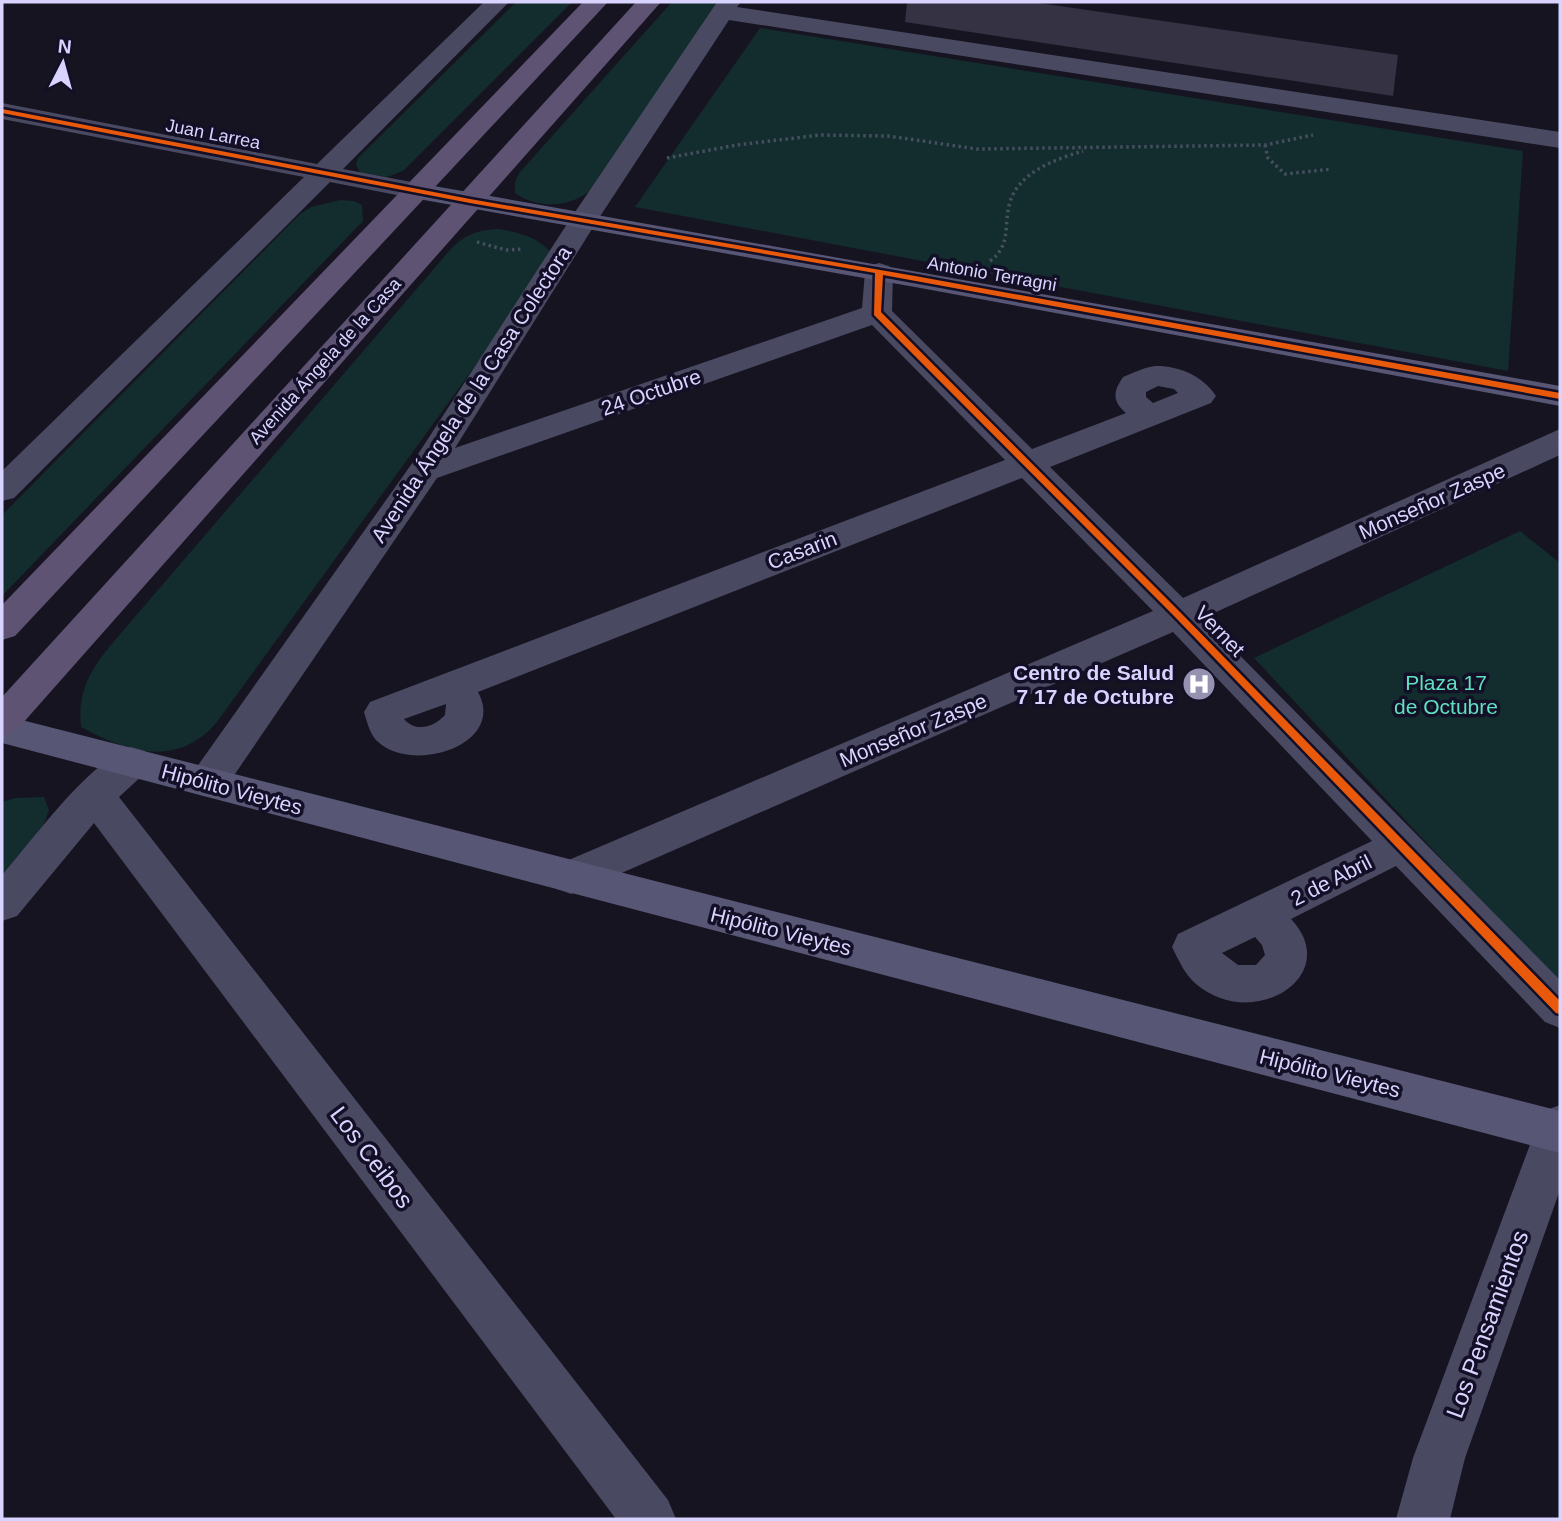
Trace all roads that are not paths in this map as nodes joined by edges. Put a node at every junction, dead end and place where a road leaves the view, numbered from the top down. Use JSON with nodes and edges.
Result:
{"nodes":[{"id":1,"x":497,"y":2,"type":"edge"},
{"id":2,"x":596,"y":2,"type":"edge"},
{"id":3,"x":649,"y":2,"type":"edge"},
{"id":4,"x":742,"y":8,"type":"edge"},
{"id":5,"x":2,"y":111,"type":"edge"},
{"id":6,"x":1560,"y":140,"type":"edge"},
{"id":7,"x":324,"y":173,"type":"junction"},
{"id":8,"x":417,"y":191,"type":"junction"},
{"id":9,"x":470,"y":201,"type":"junction"},
{"id":10,"x":583,"y":221,"type":"junction"},
{"id":11,"x":879,"y":272,"type":"junction"},
{"id":12,"x":877,"y":313,"type":"junction"},
{"id":13,"x":1560,"y":396,"type":"edge"},
{"id":14,"x":1149,"y":416,"type":"dead end"},
{"id":15,"x":1560,"y":439,"type":"edge"},
{"id":16,"x":1027,"y":461,"type":"junction"},
{"id":17,"x":425,"y":470,"type":"junction"},
{"id":18,"x":2,"y":490,"type":"edge"},
{"id":19,"x":1178,"y":615,"type":"junction"},
{"id":20,"x":2,"y":627,"type":"edge"},
{"id":21,"x":455,"y":686,"type":"dead end"},
{"id":22,"x":2,"y":722,"type":"edge"},
{"id":23,"x":2,"y":729,"type":"edge"},
{"id":24,"x":131,"y":762,"type":"junction"},
{"id":25,"x":208,"y":782,"type":"junction"},
{"id":26,"x":95,"y":795,"type":"junction"},
{"id":27,"x":1401,"y":845,"type":"junction"},
{"id":28,"x":570,"y":877,"type":"junction"},
{"id":29,"x":2,"y":904,"type":"edge"},
{"id":30,"x":1261,"y":915,"type":"dead end"},
{"id":31,"x":1560,"y":1009,"type":"edge"},
{"id":32,"x":1559,"y":1130,"type":"edge"},
{"id":33,"x":649,"y":1519,"type":"edge"},
{"id":34,"x":1423,"y":1519,"type":"edge"}],
"edges":[{"from":1,"to":7,"type":"street"},
{"from":2,"to":8,"type":"main road"},
{"from":3,"to":9,"type":"main road","name":"Avenida Ángela de la Casa"},
{"from":4,"to":6,"type":"street"},
{"from":4,"to":10,"type":"street","name":"Avenida Ángela de la Casa Colectora"},
{"from":5,"to":7,"type":"street","name":"Juan Larrea"},
{"from":7,"to":8,"type":"street","name":"Juan Larrea"},
{"from":7,"to":18,"type":"street"},
{"from":8,"to":9,"type":"street","name":"Antonio Terragni"},
{"from":8,"to":20,"type":"main road"},
{"from":9,"to":10,"type":"street","name":"Antonio Terragni"},
{"from":9,"to":22,"type":"main road","name":"Avenida Ángela de la Casa"},
{"from":10,"to":11,"type":"street","name":"Antonio Terragni"},
{"from":10,"to":17,"type":"street","name":"Avenida Ángela de la Casa Colectora"},
{"from":11,"to":12,"type":"street"},
{"from":11,"to":13,"type":"street","name":"Antonio Terragni"},
{"from":12,"to":16,"type":"street","name":"Vernet"},
{"from":12,"to":17,"type":"street","name":"24 Octubre"},
{"from":14,"to":16,"type":"street","name":"Casarin"},
{"from":15,"to":19,"type":"street","name":"Monseñor Zaspe"},
{"from":16,"to":19,"type":"street","name":"Vernet"},
{"from":16,"to":21,"type":"street","name":"Casarin"},
{"from":17,"to":25,"type":"street","name":"Avenida Ángela de la Casa Colectora"},
{"from":19,"to":27,"type":"street","name":"Vernet"},
{"from":19,"to":28,"type":"street","name":"Monseñor Zaspe"},
{"from":23,"to":24,"type":"street","name":"Hipólito Vieytes"},
{"from":24,"to":25,"type":"street","name":"Hipólito Vieytes"},
{"from":24,"to":26,"type":"street"},
{"from":25,"to":28,"type":"street","name":"Hipólito Vieytes"},
{"from":26,"to":29,"type":"street"},
{"from":26,"to":33,"type":"street","name":"Los Ceibos"},
{"from":27,"to":30,"type":"street","name":"2 de Abril"},
{"from":27,"to":31,"type":"street","name":"Vernet"},
{"from":28,"to":32,"type":"street","name":"Hipólito Vieytes"},
{"from":32,"to":34,"type":"street","name":"Los Pensamientos"}]}
